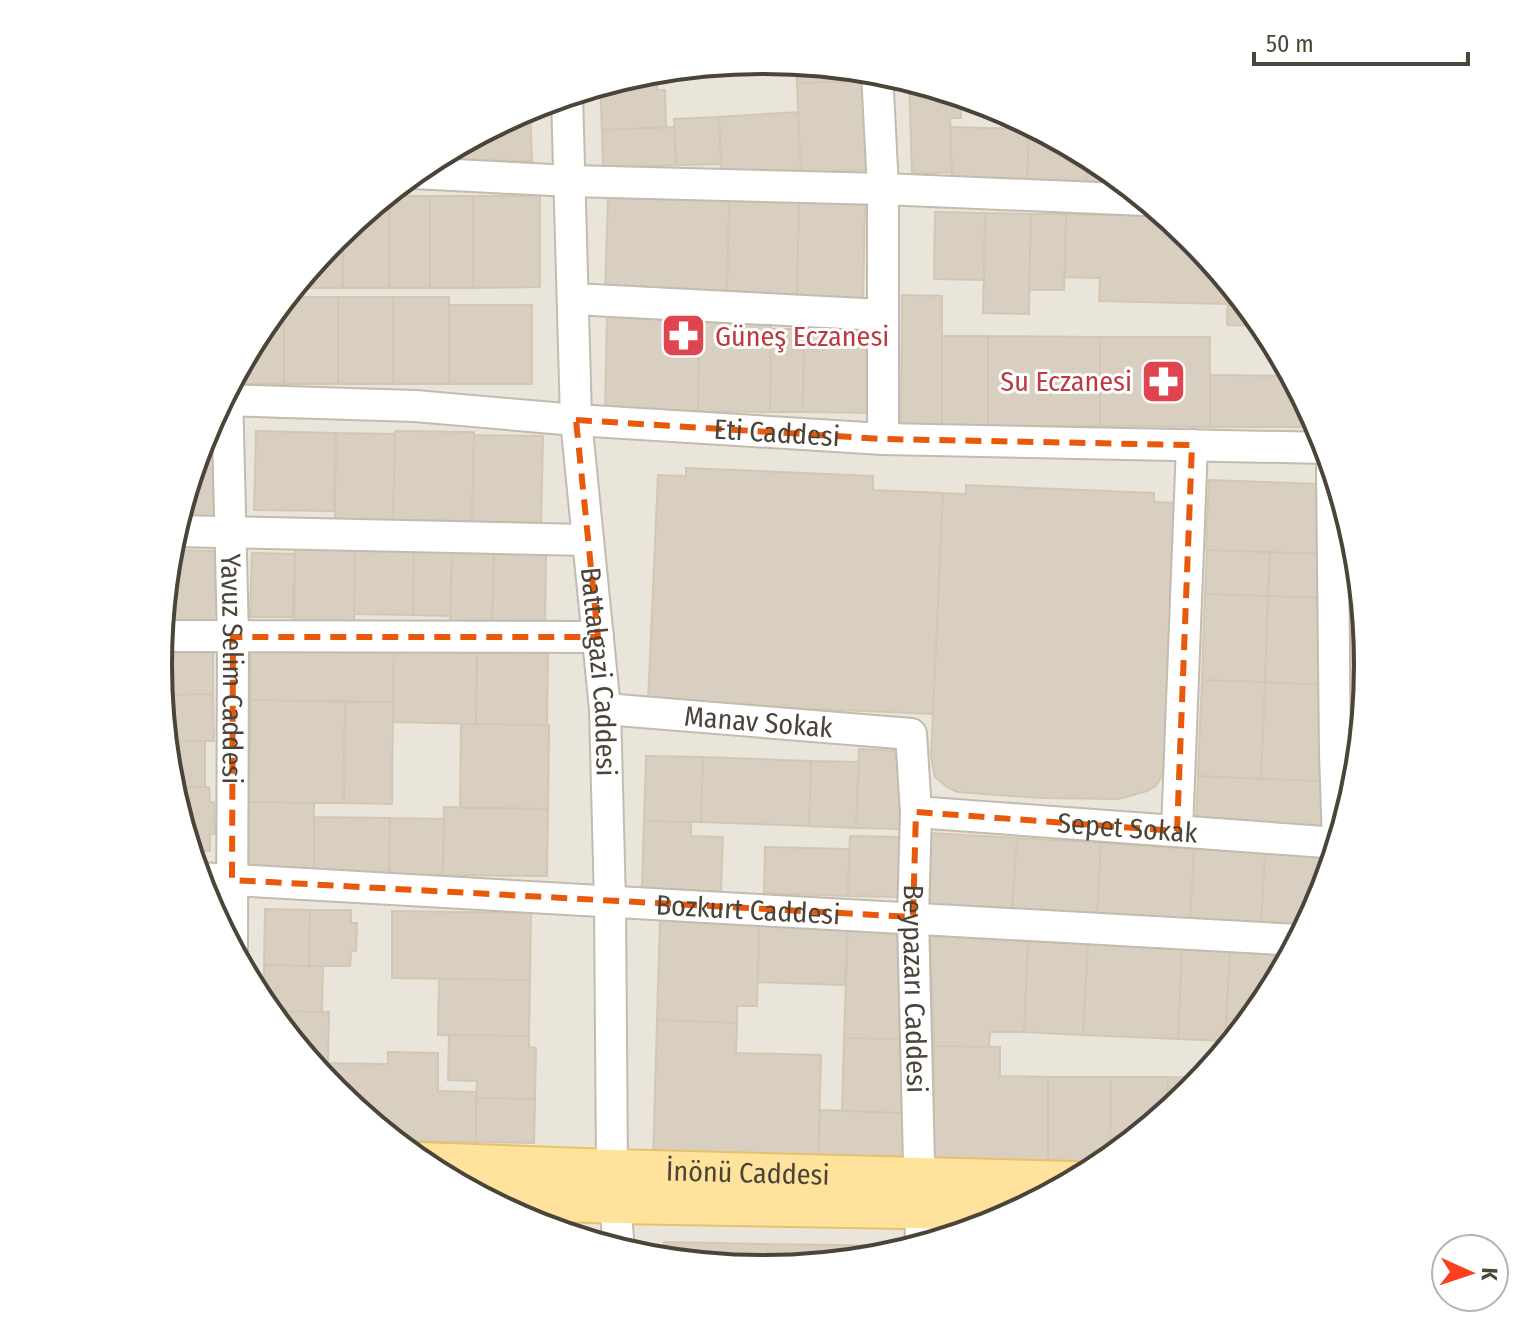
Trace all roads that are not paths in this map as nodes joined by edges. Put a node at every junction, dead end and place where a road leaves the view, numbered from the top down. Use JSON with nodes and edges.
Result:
{"nodes":[{"id":1,"x":878,"y":85,"type":"edge"},
{"id":2,"x":568,"y":107,"type":"edge"},
{"id":3,"x":435,"y":174,"type":"edge"},
{"id":4,"x":571,"y":181,"type":"junction"},
{"id":5,"x":883,"y":189,"type":"junction"},
{"id":6,"x":1126,"y":199,"type":"edge"},
{"id":7,"x":573,"y":299,"type":"junction"},
{"id":8,"x":883,"y":315,"type":"junction"},
{"id":9,"x":236,"y":397,"type":"edge"},
{"id":10,"x":227,"y":417,"type":"edge"},
{"id":11,"x":576,"y":420,"type":"junction"},
{"id":12,"x":883,"y":439,"type":"junction"},
{"id":13,"x":1192,"y":445,"type":"junction"},
{"id":14,"x":1312,"y":448,"type":"edge"},
{"id":15,"x":1335,"y":519,"type":"edge"},
{"id":16,"x":188,"y":531,"type":"edge"},
{"id":17,"x":231,"y":533,"type":"junction"},
{"id":18,"x":588,"y":540,"type":"junction"},
{"id":19,"x":173,"y":636,"type":"edge"},
{"id":20,"x":233,"y":637,"type":"junction"},
{"id":21,"x":598,"y":637,"type":"junction"},
{"id":22,"x":605,"y":709,"type":"junction"},
{"id":23,"x":911,"y":734,"type":"joint"},
{"id":24,"x":1347,"y":750,"type":"edge"},
{"id":25,"x":916,"y":812,"type":"junction"},
{"id":26,"x":1177,"y":831,"type":"junction"},
{"id":27,"x":1326,"y":842,"type":"edge"},
{"id":28,"x":213,"y":879,"type":"edge"},
{"id":29,"x":232,"y":880,"type":"junction"},
{"id":30,"x":610,"y":902,"type":"junction"},
{"id":31,"x":913,"y":917,"type":"junction"},
{"id":32,"x":232,"y":924,"type":"edge"},
{"id":33,"x":1286,"y":939,"type":"edge"},
{"id":34,"x":453,"y":1166,"type":"edge"},
{"id":35,"x":614,"y":1187,"type":"junction"},
{"id":36,"x":1034,"y":1189,"type":"edge"},
{"id":37,"x":508,"y":1197,"type":"edge"},
{"id":38,"x":921,"y":1211,"type":"edge"},
{"id":39,"x":986,"y":1211,"type":"edge"},
{"id":40,"x":618,"y":1237,"type":"edge"}],
"edges":[{"from":1,"to":5,"type":"street"},
{"from":2,"to":4,"type":"street","name":"Battalgazi Caddesi"},
{"from":3,"to":4,"type":"street"},
{"from":4,"to":5,"type":"street"},
{"from":4,"to":7,"type":"street","name":"Battalgazi Caddesi"},
{"from":5,"to":6,"type":"street"},
{"from":5,"to":8,"type":"street"},
{"from":7,"to":8,"type":"street"},
{"from":7,"to":11,"type":"street","name":"Battalgazi Caddesi"},
{"from":8,"to":12,"type":"street"},
{"from":9,"to":11,"type":"street","name":"Eti Caddesi"},
{"from":10,"to":17,"type":"street","name":"Yavuz Selim Caddesi"},
{"from":11,"to":12,"type":"street","name":"Eti Caddesi"},
{"from":11,"to":18,"type":"street","name":"Battalgazi Caddesi"},
{"from":12,"to":13,"type":"street","name":"Eti Caddesi"},
{"from":13,"to":14,"type":"street","name":"Eti Caddesi"},
{"from":13,"to":26,"type":"street"},
{"from":15,"to":24,"type":"street"},
{"from":16,"to":17,"type":"street"},
{"from":17,"to":18,"type":"street"},
{"from":17,"to":20,"type":"street","name":"Yavuz Selim Caddesi"},
{"from":18,"to":21,"type":"street","name":"Battalgazi Caddesi"},
{"from":19,"to":20,"type":"street"},
{"from":20,"to":21,"type":"street"},
{"from":20,"to":29,"type":"street","name":"Yavuz Selim Caddesi"},
{"from":21,"to":22,"type":"street","name":"Battalgazi Caddesi"},
{"from":22,"to":23,"type":"street","name":"Manav Sokak"},
{"from":22,"to":30,"type":"street","name":"Battalgazi Caddesi"},
{"from":23,"to":25,"type":"street","name":"Beypazarı Caddesi"},
{"from":25,"to":26,"type":"street","name":"Sepet Sokak"},
{"from":25,"to":31,"type":"street","name":"Beypazarı Caddesi"},
{"from":26,"to":27,"type":"street","name":"Sepet Sokak"},
{"from":28,"to":29,"type":"street","name":"Bozkurt Caddesi"},
{"from":29,"to":30,"type":"street","name":"Bozkurt Caddesi"},
{"from":29,"to":32,"type":"street","name":"Yavuz Selim Caddesi"},
{"from":30,"to":31,"type":"street","name":"Bozkurt Caddesi"},
{"from":30,"to":35,"type":"street","name":"Battalgazi Caddesi"},
{"from":31,"to":33,"type":"street","name":"Bozkurt Caddesi"},
{"from":31,"to":38,"type":"street","name":"Beypazarı Caddesi"},
{"from":34,"to":35,"type":"main road","name":"İnönü Caddesi"},
{"from":35,"to":37,"type":"main road","name":"İnönü Caddesi"},
{"from":35,"to":38,"type":"main road","name":"İnönü Caddesi"},
{"from":35,"to":40,"type":"street","name":"Battalgazi Caddesi"},
{"from":36,"to":38,"type":"main road","name":"İnönü Caddesi"},
{"from":38,"to":39,"type":"main road","name":"İnönü Caddesi"}]}
